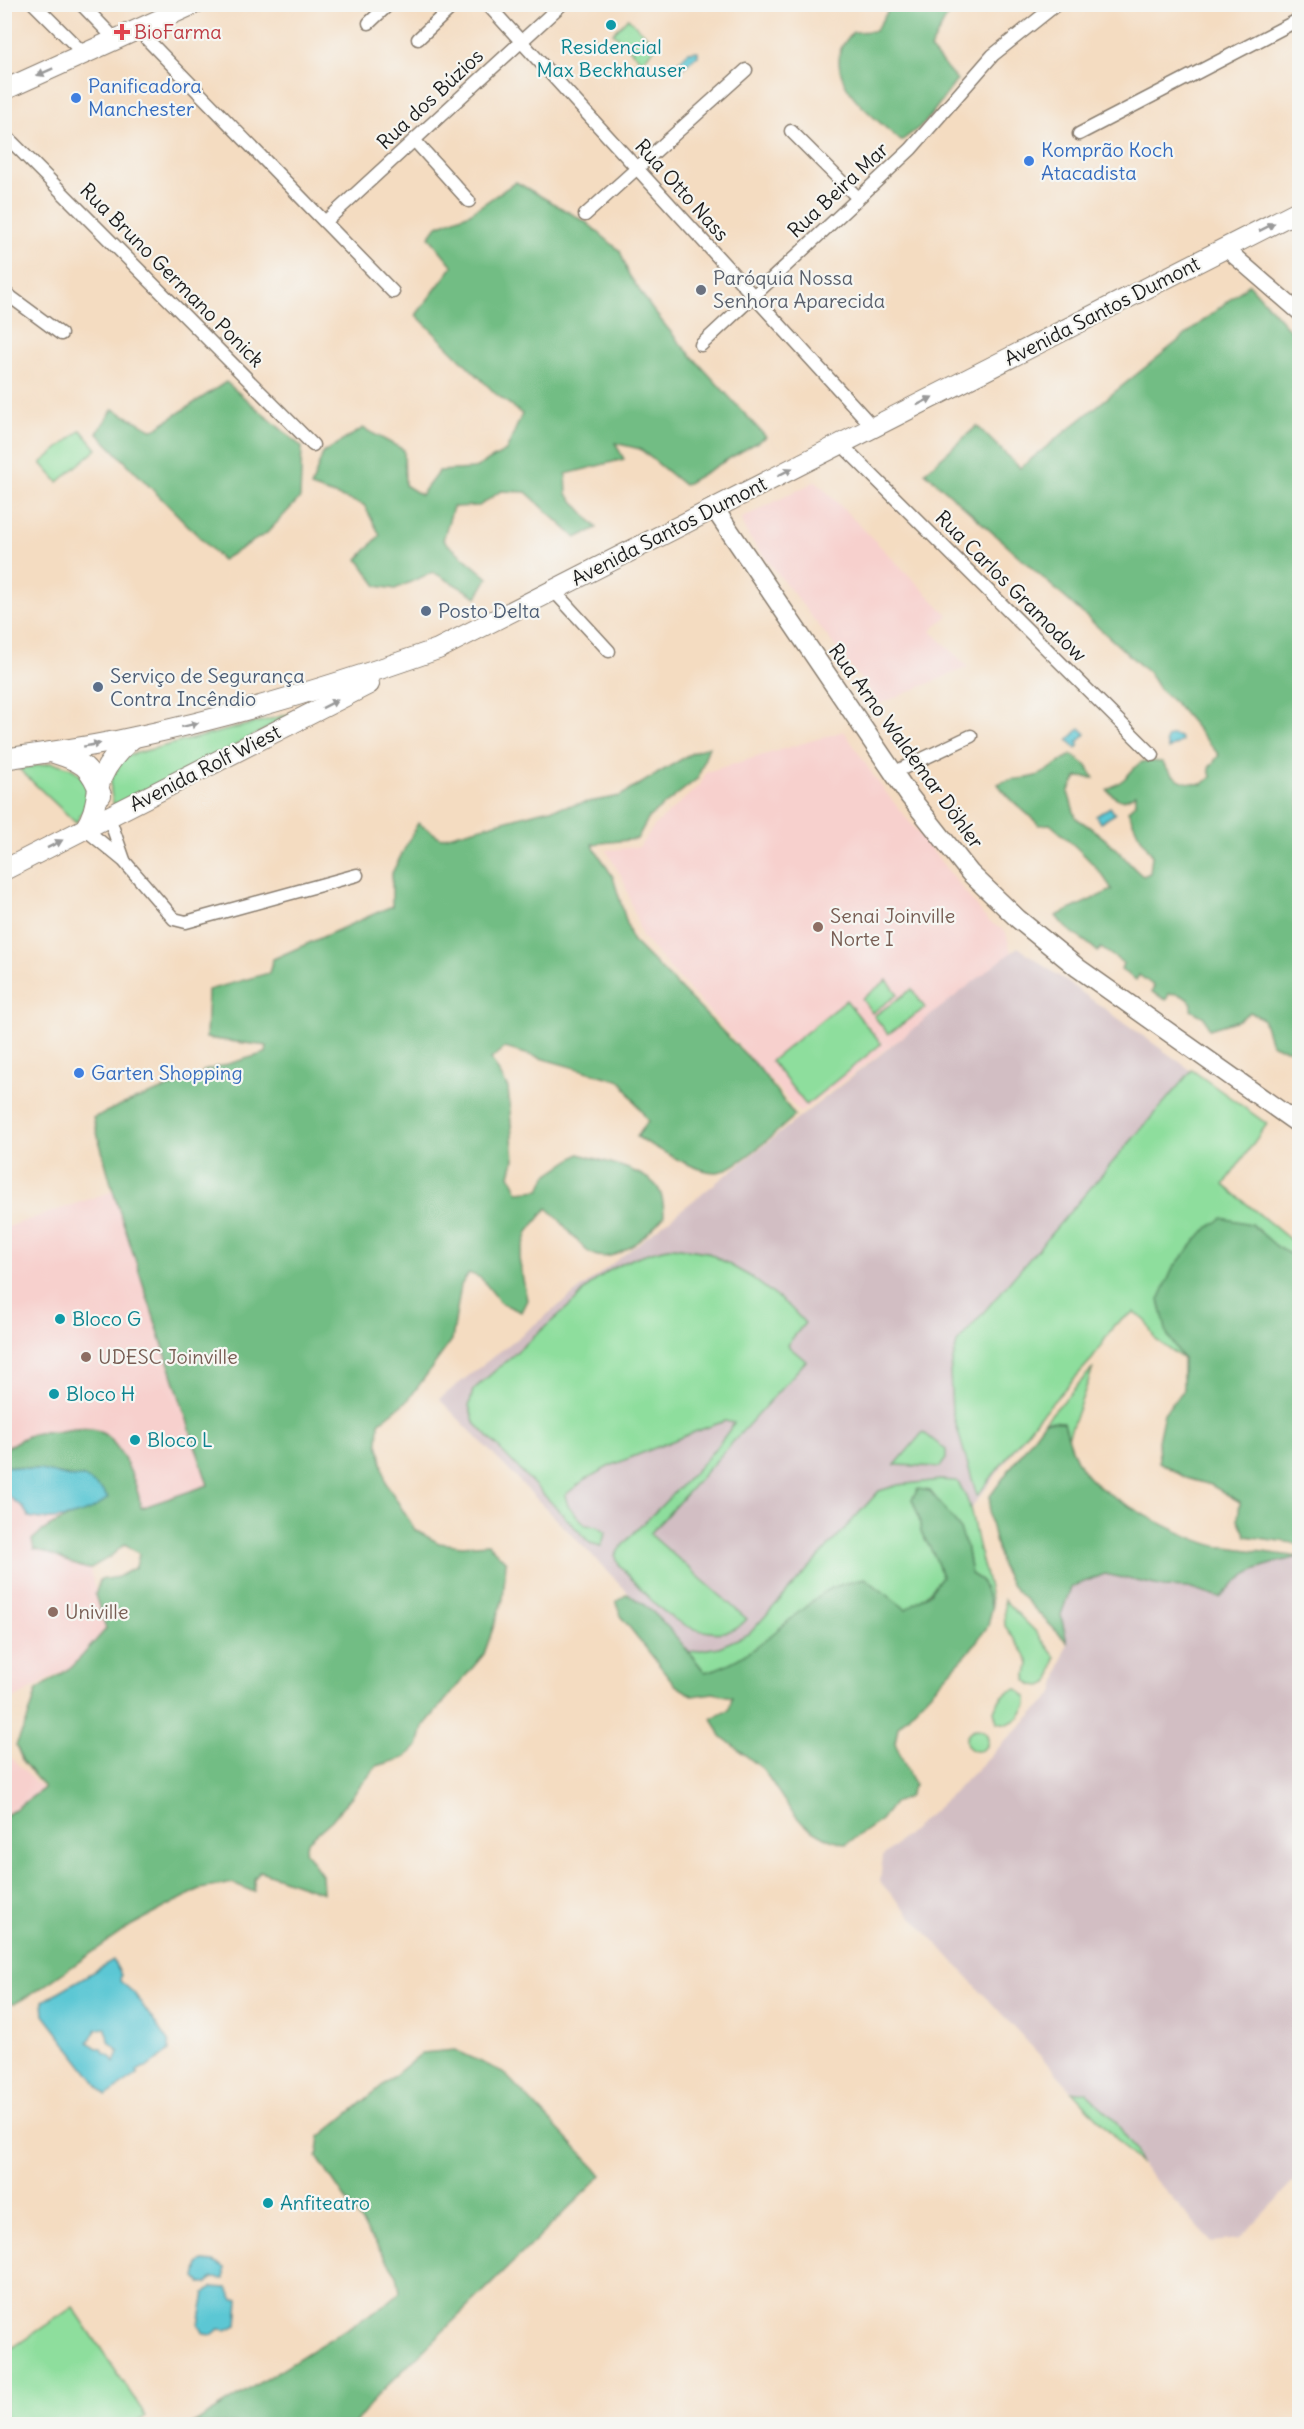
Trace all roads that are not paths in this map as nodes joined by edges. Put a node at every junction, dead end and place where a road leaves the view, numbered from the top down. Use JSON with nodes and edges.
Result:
{"nodes":[{"id":1,"x":34,"y":4,"type":"edge"},
{"id":2,"x":81,"y":4,"type":"edge"},
{"id":3,"x":194,"y":4,"type":"edge"},
{"id":4,"x":389,"y":4,"type":"edge"},
{"id":5,"x":455,"y":4,"type":"edge"},
{"id":6,"x":486,"y":4,"type":"edge"},
{"id":7,"x":562,"y":4,"type":"edge"},
{"id":8,"x":1057,"y":4,"type":"edge"},
{"id":9,"x":1299,"y":19,"type":"edge"},
{"id":10,"x":369,"y":23,"type":"dead end"},
{"id":11,"x":138,"y":30,"type":"junction"},
{"id":12,"x":418,"y":39,"type":"dead end"},
{"id":13,"x":116,"y":40,"type":"junction"},
{"id":14,"x":521,"y":42,"type":"junction"},
{"id":15,"x":84,"y":54,"type":"junction"},
{"id":16,"x":746,"y":70,"type":"dead end"},
{"id":17,"x":4,"y":90,"type":"edge"},
{"id":18,"x":791,"y":131,"type":"dead end"},
{"id":19,"x":4,"y":134,"type":"edge"},
{"id":20,"x":1079,"y":134,"type":"dead end"},
{"id":21,"x":414,"y":140,"type":"junction"},
{"id":22,"x":636,"y":169,"type":"junction"},
{"id":23,"x":858,"y":198,"type":"junction"},
{"id":24,"x":469,"y":201,"type":"dead end"},
{"id":25,"x":1299,"y":210,"type":"edge"},
{"id":26,"x":585,"y":215,"type":"dead end"},
{"id":27,"x":325,"y":222,"type":"junction"},
{"id":28,"x":1226,"y":248,"type":"junction"},
{"id":29,"x":4,"y":292,"type":"edge"},
{"id":30,"x":393,"y":292,"type":"dead end"},
{"id":31,"x":753,"y":296,"type":"junction"},
{"id":32,"x":1299,"y":313,"type":"edge"},
{"id":33,"x":61,"y":334,"type":"dead end"},
{"id":34,"x":701,"y":345,"type":"dead end"},
{"id":35,"x":873,"y":428,"type":"junction"},
{"id":36,"x":841,"y":444,"type":"junction"},
{"id":37,"x":313,"y":445,"type":"dead end"},
{"id":38,"x":714,"y":508,"type":"junction"},
{"id":39,"x":553,"y":590,"type":"junction"},
{"id":40,"x":438,"y":649,"type":"junction"},
{"id":41,"x":609,"y":651,"type":"dead end"},
{"id":42,"x":971,"y":736,"type":"dead end"},
{"id":43,"x":133,"y":738,"type":"junction"},
{"id":44,"x":52,"y":752,"type":"junction"},
{"id":45,"x":1153,"y":755,"type":"dead end"},
{"id":46,"x":4,"y":759,"type":"edge"},
{"id":47,"x":893,"y":772,"type":"junction"},
{"id":48,"x":98,"y":789,"type":"junction"},
{"id":49,"x":109,"y":817,"type":"junction"},
{"id":50,"x":85,"y":829,"type":"junction"},
{"id":51,"x":124,"y":861,"type":"junction"},
{"id":52,"x":4,"y":870,"type":"edge"},
{"id":53,"x":357,"y":875,"type":"dead end"},
{"id":54,"x":1299,"y":1125,"type":"edge"}],
"edges":[{"from":1,"to":15,"type":"street"},
{"from":2,"to":13,"type":"street"},
{"from":3,"to":11,"type":"main road"},
{"from":4,"to":10,"type":"street"},
{"from":5,"to":12,"type":"street"},
{"from":6,"to":14,"type":"street","name":"Rua Otto Nass"},
{"from":7,"to":14,"type":"street","name":"Rua dos Búzios"},
{"from":8,"to":23,"type":"street","name":"Rua Beira Mar"},
{"from":9,"to":20,"type":"street"},
{"from":11,"to":13,"type":"main road"},
{"from":11,"to":27,"type":"street"},
{"from":13,"to":15,"type":"main road"},
{"from":14,"to":21,"type":"street","name":"Rua dos Búzios"},
{"from":14,"to":22,"type":"street","name":"Rua Otto Nass"},
{"from":15,"to":17,"type":"main road","one_way":true},
{"from":16,"to":22,"type":"street"},
{"from":18,"to":23,"type":"street"},
{"from":19,"to":37,"type":"street","name":"Rua Bruno Germano Ponick"},
{"from":21,"to":24,"type":"street"},
{"from":21,"to":27,"type":"street","name":"Rua dos Búzios"},
{"from":22,"to":26,"type":"street"},
{"from":22,"to":31,"type":"street","name":"Rua Otto Nass"},
{"from":23,"to":31,"type":"street","name":"Rua Beira Mar"},
{"from":28,"to":25,"type":"main road","name":"Avenida Santos Dumont","one_way":true},
{"from":27,"to":30,"type":"street"},
{"from":28,"to":32,"type":"street"},
{"from":35,"to":28,"type":"main road","name":"Avenida Santos Dumont","one_way":true},
{"from":29,"to":33,"type":"street"},
{"from":31,"to":34,"type":"street","name":"Rua Beira Mar"},
{"from":31,"to":35,"type":"street","name":"Rua Otto Nass"},
{"from":35,"to":36,"type":"main road","name":"Avenida Santos Dumont"},
{"from":38,"to":36,"type":"main road","name":"Avenida Santos Dumont","one_way":true},
{"from":36,"to":45,"type":"street","name":"Rua Carlos Gramodow"},
{"from":38,"to":39,"type":"main road","name":"Avenida Santos Dumont"},
{"from":38,"to":47,"type":"main road","name":"Rua Arno Waldemar Döhler"},
{"from":39,"to":40,"type":"main road","name":"Avenida Santos Dumont"},
{"from":39,"to":41,"type":"street"},
{"from":43,"to":40,"type":"main road","name":"Avenida Santos Dumont","one_way":true},
{"from":49,"to":40,"type":"main road","name":"Avenida Rolf Wiest","one_way":true},
{"from":42,"to":47,"type":"street"},
{"from":44,"to":43,"type":"main road","name":"Avenida Santos Dumont","one_way":true},
{"from":43,"to":48,"type":"main road"},
{"from":44,"to":46,"type":"main road","name":"Avenida Santos Dumont"},
{"from":44,"to":48,"type":"main road"},
{"from":47,"to":54,"type":"main road","name":"Rua Arno Waldemar Döhler"},
{"from":48,"to":49,"type":"main road"},
{"from":48,"to":50,"type":"main road"},
{"from":49,"to":50,"type":"main road","name":"Avenida Rolf Wiest"},
{"from":49,"to":51,"type":"street"},
{"from":50,"to":51,"type":"street"},
{"from":52,"to":50,"type":"main road","name":"Avenida Rolf Wiest","one_way":true},
{"from":51,"to":53,"type":"street"}]}
